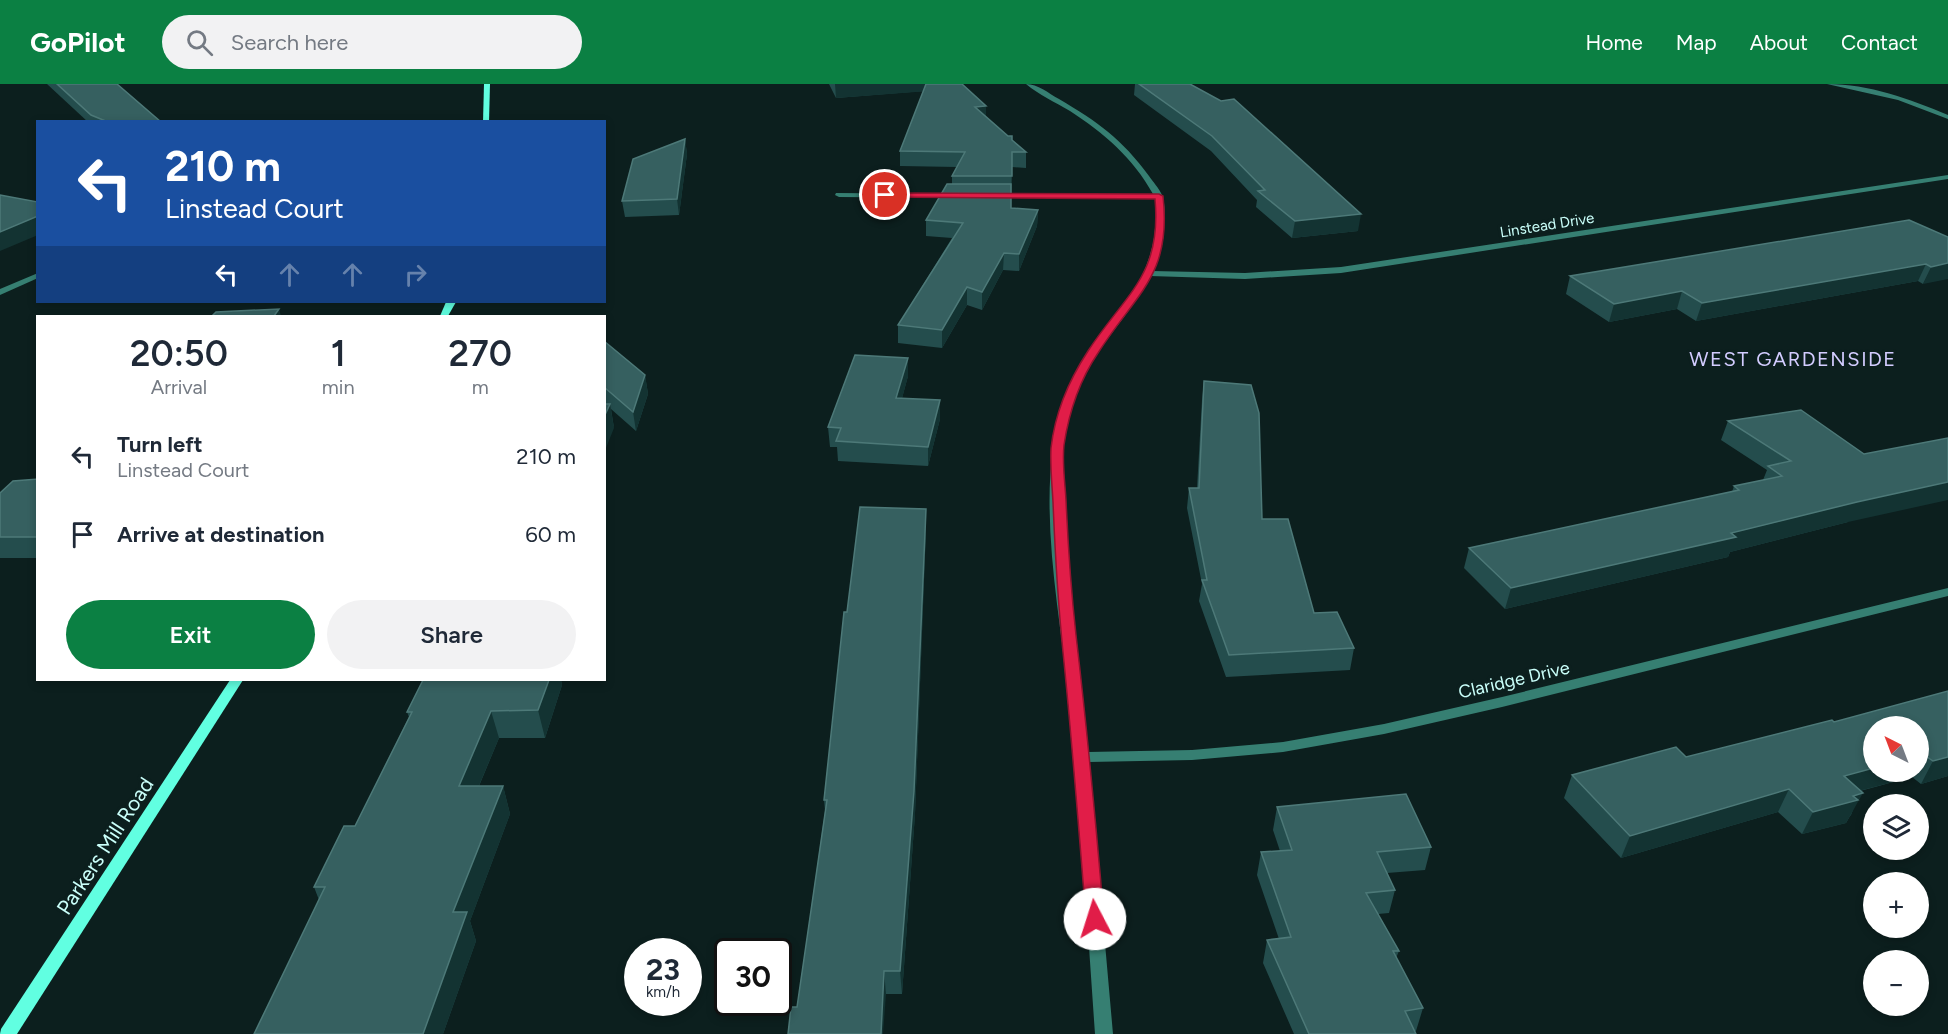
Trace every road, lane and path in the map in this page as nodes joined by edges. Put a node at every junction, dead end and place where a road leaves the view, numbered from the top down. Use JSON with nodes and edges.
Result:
{"nodes":[{"id":1,"x":487,"y":84,"type":"edge"},
{"id":2,"x":1029,"y":84,"type":"edge"},
{"id":3,"x":1830,"y":84,"type":"edge"},
{"id":4,"x":1948,"y":117,"type":"edge"},
{"id":5,"x":486,"y":120,"type":"edge"},
{"id":6,"x":1948,"y":177,"type":"edge"},
{"id":7,"x":839,"y":195,"type":"dead end"},
{"id":8,"x":969,"y":196,"type":"edge"},
{"id":9,"x":981,"y":196,"type":"edge"},
{"id":10,"x":1159,"y":196,"type":"junction"},
{"id":11,"x":1149,"y":273,"type":"junction"},
{"id":12,"x":36,"y":276,"type":"edge"},
{"id":13,"x":0,"y":291,"type":"edge"},
{"id":14,"x":1948,"y":592,"type":"edge"},
{"id":15,"x":235,"y":681,"type":"edge"},
{"id":16,"x":1082,"y":757,"type":"junction"},
{"id":17,"x":7,"y":1034,"type":"edge"},
{"id":18,"x":1104,"y":1034,"type":"edge"}],
"edges":[{"from":1,"to":5,"type":"main road"},
{"from":2,"to":10,"type":"street"},
{"from":3,"to":4,"type":"street"},
{"from":6,"to":11,"type":"street","name":"Linstead Drive"},
{"from":7,"to":8,"type":"street"},
{"from":9,"to":10,"type":"street"},
{"from":10,"to":11,"type":"street"},
{"from":11,"to":16,"type":"street"},
{"from":12,"to":13,"type":"street"},
{"from":14,"to":16,"type":"street","name":"Claridge Drive"},
{"from":15,"to":17,"type":"main road","name":"Parkers Mill Road"},
{"from":16,"to":18,"type":"street"}]}
